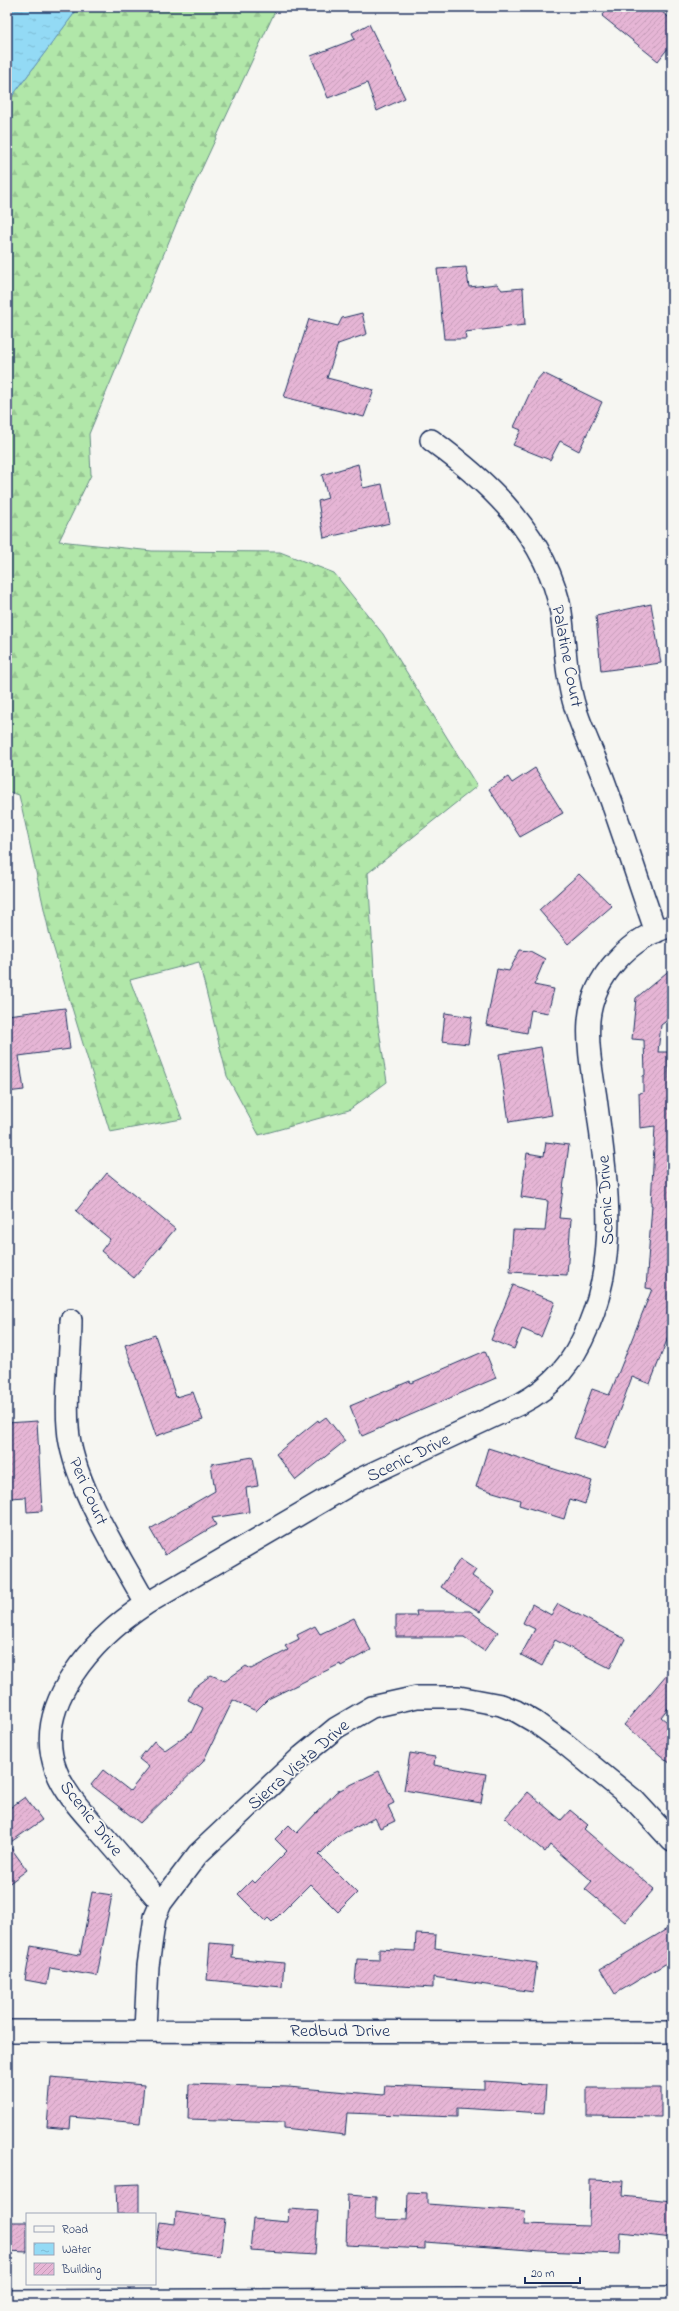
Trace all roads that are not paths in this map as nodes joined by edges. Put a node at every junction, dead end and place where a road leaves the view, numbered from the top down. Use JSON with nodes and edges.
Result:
{"nodes":[{"id":1,"x":430,"y":440,"type":"dead end"},
{"id":2,"x":664,"y":929,"type":"edge"},
{"id":3,"x":71,"y":1320,"type":"dead end"},
{"id":4,"x":146,"y":1604,"type":"junction"},
{"id":5,"x":672,"y":1841,"type":"edge"},
{"id":6,"x":162,"y":1903,"type":"junction"},
{"id":7,"x":145,"y":2030,"type":"junction"},
{"id":8,"x":7,"y":2031,"type":"edge"},
{"id":9,"x":672,"y":2032,"type":"edge"},
{"id":10,"x":672,"y":2298,"type":"edge"},
{"id":11,"x":7,"y":2301,"type":"edge"}],
"edges":[{"from":1,"to":2,"type":"street","name":"Palatine Court"},
{"from":2,"to":4,"type":"street","name":"Scenic Drive"},
{"from":3,"to":4,"type":"street","name":"Peri Court"},
{"from":4,"to":6,"type":"street","name":"Scenic Drive"},
{"from":5,"to":6,"type":"street","name":"Sierra Vista Drive"},
{"from":6,"to":7,"type":"street","name":"Sierra Vista Drive"},
{"from":7,"to":8,"type":"street","name":"Redbud Drive"},
{"from":7,"to":9,"type":"street","name":"Redbud Drive"},
{"from":10,"to":11,"type":"street"}]}
